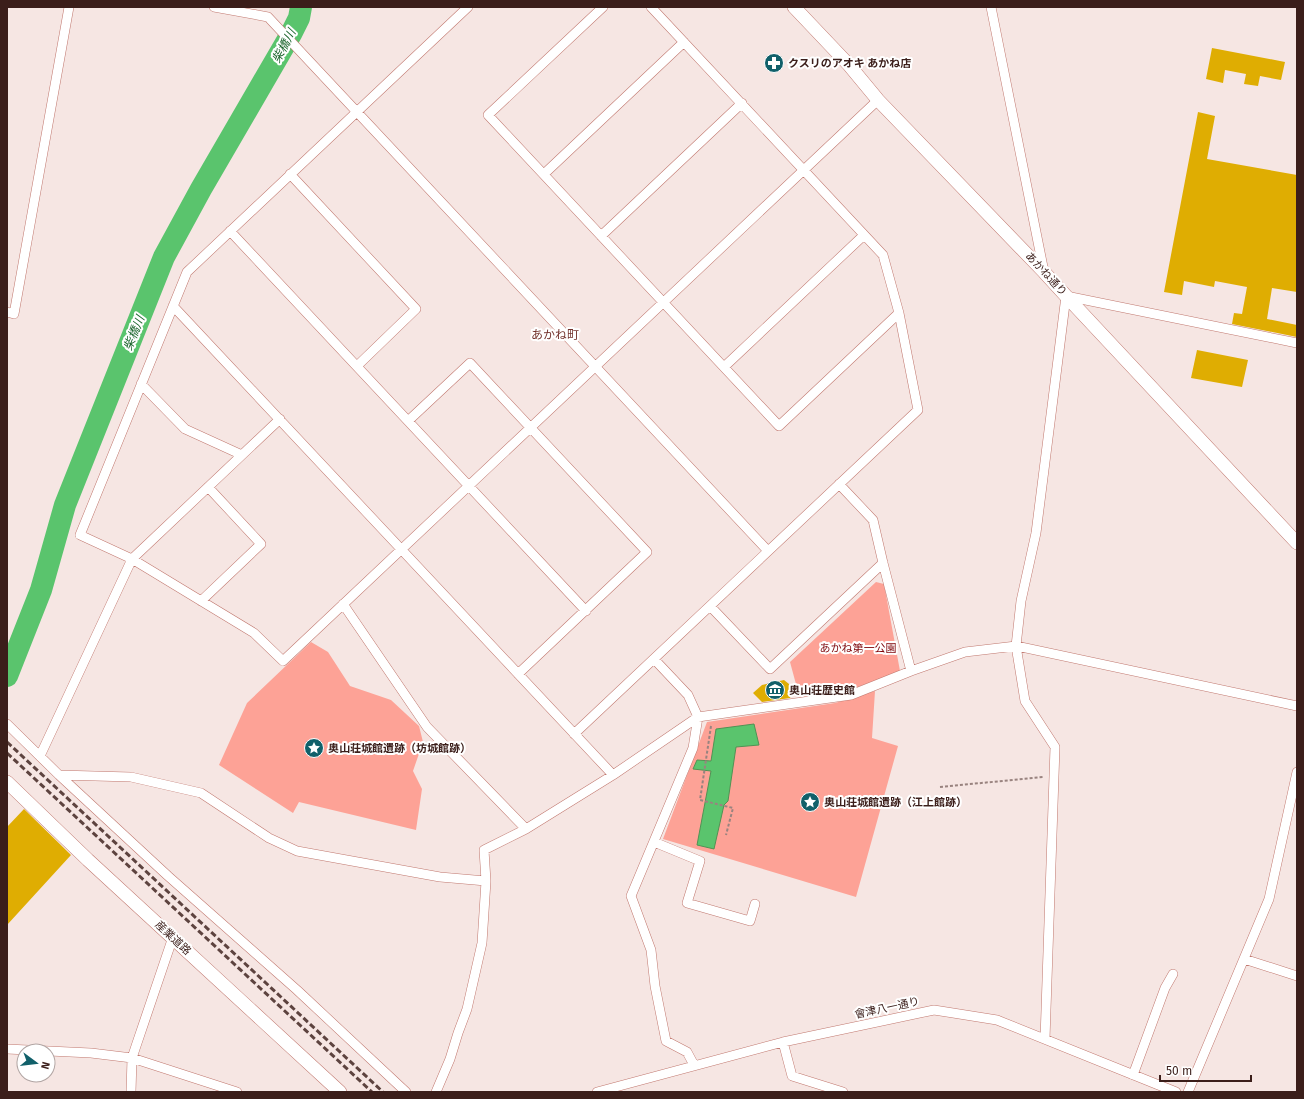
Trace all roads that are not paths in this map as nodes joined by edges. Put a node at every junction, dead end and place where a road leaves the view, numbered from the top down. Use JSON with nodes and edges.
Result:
{"nodes":[{"id":1,"x":69,"y":7,"type":"edge"},
{"id":2,"x":214,"y":7,"type":"edge"},
{"id":3,"x":468,"y":7,"type":"edge"},
{"id":4,"x":603,"y":7,"type":"edge"},
{"id":5,"x":651,"y":7,"type":"edge"},
{"id":6,"x":794,"y":7,"type":"edge"},
{"id":7,"x":991,"y":7,"type":"edge"},
{"id":8,"x":684,"y":42,"type":"junction"},
{"id":9,"x":878,"y":100,"type":"junction"},
{"id":10,"x":742,"y":103,"type":"junction"},
{"id":11,"x":356,"y":112,"type":"junction"},
{"id":12,"x":804,"y":170,"type":"junction"},
{"id":13,"x":290,"y":174,"type":"junction"},
{"id":14,"x":544,"y":174,"type":"junction"},
{"id":15,"x":230,"y":231,"type":"junction"},
{"id":16,"x":864,"y":235,"type":"junction"},
{"id":17,"x":601,"y":236,"type":"junction"},
{"id":18,"x":1044,"y":272,"type":"junction"},
{"id":19,"x":1066,"y":296,"type":"junction"},
{"id":20,"x":664,"y":302,"type":"junction"},
{"id":21,"x":173,"y":306,"type":"junction"},
{"id":22,"x":7,"y":312,"type":"edge"},
{"id":23,"x":899,"y":313,"type":"junction"},
{"id":24,"x":1297,"y":343,"type":"edge"},
{"id":25,"x":357,"y":366,"type":"junction"},
{"id":26,"x":595,"y":367,"type":"junction"},
{"id":27,"x":724,"y":367,"type":"junction"},
{"id":28,"x":141,"y":384,"type":"junction"},
{"id":29,"x":280,"y":419,"type":"junction"},
{"id":30,"x":408,"y":421,"type":"junction"},
{"id":31,"x":531,"y":428,"type":"junction"},
{"id":32,"x":242,"y":455,"type":"junction"},
{"id":33,"x":838,"y":484,"type":"junction"},
{"id":34,"x":469,"y":486,"type":"junction"},
{"id":35,"x":208,"y":487,"type":"junction"},
{"id":36,"x":1297,"y":542,"type":"edge"},
{"id":37,"x":402,"y":550,"type":"junction"},
{"id":38,"x":768,"y":551,"type":"junction"},
{"id":39,"x":132,"y":559,"type":"junction"},
{"id":40,"x":883,"y":563,"type":"junction"},
{"id":41,"x":200,"y":601,"type":"junction"},
{"id":42,"x":343,"y":604,"type":"junction"},
{"id":43,"x":710,"y":606,"type":"junction"},
{"id":44,"x":586,"y":610,"type":"junction"},
{"id":45,"x":1016,"y":646,"type":"junction"},
{"id":46,"x":654,"y":658,"type":"junction"},
{"id":47,"x":911,"y":671,"type":"junction"},
{"id":48,"x":518,"y":674,"type":"junction"},
{"id":49,"x":1297,"y":706,"type":"edge"},
{"id":50,"x":698,"y":718,"type":"junction"},
{"id":51,"x":7,"y":724,"type":"edge"},
{"id":52,"x":574,"y":734,"type":"junction"},
{"id":53,"x":40,"y":756,"type":"junction"},
{"id":54,"x":1297,"y":772,"type":"edge"},
{"id":55,"x":59,"y":775,"type":"junction"},
{"id":56,"x":612,"y":775,"type":"junction"},
{"id":57,"x":7,"y":782,"type":"edge"},
{"id":58,"x":526,"y":829,"type":"junction"},
{"id":59,"x":654,"y":842,"type":"junction"},
{"id":60,"x":486,"y":881,"type":"junction"},
{"id":61,"x":755,"y":904,"type":"dead end"},
{"id":62,"x":173,"y":938,"type":"junction"},
{"id":63,"x":1244,"y":959,"type":"junction"},
{"id":64,"x":1173,"y":974,"type":"dead end"},
{"id":65,"x":1297,"y":976,"type":"edge"},
{"id":66,"x":1045,"y":1039,"type":"junction"},
{"id":67,"x":783,"y":1042,"type":"junction"},
{"id":68,"x":7,"y":1049,"type":"edge"},
{"id":69,"x":132,"y":1058,"type":"junction"},
{"id":70,"x":694,"y":1065,"type":"junction"},
{"id":71,"x":1133,"y":1076,"type":"junction"},
{"id":72,"x":131,"y":1092,"type":"edge"},
{"id":73,"x":237,"y":1092,"type":"edge"},
{"id":74,"x":340,"y":1092,"type":"edge"},
{"id":75,"x":406,"y":1092,"type":"edge"},
{"id":76,"x":436,"y":1092,"type":"edge"},
{"id":77,"x":597,"y":1092,"type":"edge"},
{"id":78,"x":843,"y":1092,"type":"edge"},
{"id":79,"x":1176,"y":1092,"type":"edge"},
{"id":80,"x":1188,"y":1092,"type":"edge"}],
"edges":[{"from":1,"to":22,"type":"street"},
{"from":2,"to":11,"type":"street"},
{"from":3,"to":11,"type":"street"},
{"from":4,"to":14,"type":"street"},
{"from":5,"to":8,"type":"street"},
{"from":6,"to":9,"type":"street","name":"あかね通り"},
{"from":7,"to":18,"type":"street"},
{"from":8,"to":10,"type":"street"},
{"from":8,"to":14,"type":"street"},
{"from":9,"to":12,"type":"street"},
{"from":9,"to":18,"type":"street","name":"あかね通り"},
{"from":10,"to":12,"type":"street"},
{"from":10,"to":17,"type":"street"},
{"from":11,"to":13,"type":"street"},
{"from":11,"to":26,"type":"street"},
{"from":12,"to":16,"type":"street"},
{"from":12,"to":20,"type":"street"},
{"from":13,"to":15,"type":"street"},
{"from":13,"to":25,"type":"street"},
{"from":14,"to":17,"type":"street"},
{"from":15,"to":21,"type":"street"},
{"from":15,"to":25,"type":"street"},
{"from":16,"to":23,"type":"street"},
{"from":16,"to":27,"type":"street"},
{"from":17,"to":20,"type":"street"},
{"from":18,"to":19,"type":"street","name":"あかね通り"},
{"from":19,"to":24,"type":"street"},
{"from":19,"to":36,"type":"street","name":"あかね通り"},
{"from":19,"to":45,"type":"street"},
{"from":20,"to":26,"type":"street"},
{"from":20,"to":27,"type":"street"},
{"from":21,"to":28,"type":"street"},
{"from":21,"to":29,"type":"street"},
{"from":23,"to":27,"type":"street"},
{"from":23,"to":33,"type":"street"},
{"from":25,"to":30,"type":"street"},
{"from":26,"to":31,"type":"street"},
{"from":26,"to":38,"type":"street"},
{"from":28,"to":32,"type":"street"},
{"from":28,"to":39,"type":"street"},
{"from":29,"to":32,"type":"street"},
{"from":29,"to":37,"type":"street"},
{"from":30,"to":31,"type":"street"},
{"from":30,"to":34,"type":"street"},
{"from":31,"to":34,"type":"street"},
{"from":31,"to":44,"type":"street"},
{"from":32,"to":35,"type":"street"},
{"from":33,"to":38,"type":"street"},
{"from":33,"to":40,"type":"street"},
{"from":34,"to":37,"type":"street"},
{"from":34,"to":44,"type":"street"},
{"from":35,"to":39,"type":"street"},
{"from":35,"to":41,"type":"street"},
{"from":37,"to":42,"type":"street"},
{"from":37,"to":48,"type":"street"},
{"from":38,"to":43,"type":"street"},
{"from":39,"to":41,"type":"street"},
{"from":39,"to":53,"type":"street"},
{"from":40,"to":43,"type":"street"},
{"from":40,"to":47,"type":"street"},
{"from":41,"to":42,"type":"street"},
{"from":42,"to":58,"type":"street"},
{"from":43,"to":46,"type":"street"},
{"from":44,"to":48,"type":"street"},
{"from":45,"to":47,"type":"street"},
{"from":45,"to":49,"type":"street"},
{"from":45,"to":66,"type":"street"},
{"from":46,"to":50,"type":"street"},
{"from":46,"to":52,"type":"street"},
{"from":47,"to":50,"type":"street"},
{"from":48,"to":52,"type":"street"},
{"from":50,"to":56,"type":"street"},
{"from":50,"to":59,"type":"street"},
{"from":51,"to":53,"type":"street"},
{"from":52,"to":56,"type":"street"},
{"from":53,"to":55,"type":"street"},
{"from":54,"to":63,"type":"street"},
{"from":55,"to":60,"type":"street"},
{"from":55,"to":75,"type":"street"},
{"from":56,"to":58,"type":"street"},
{"from":57,"to":62,"type":"street","name":"産業道路"},
{"from":58,"to":60,"type":"street"},
{"from":59,"to":61,"type":"street"},
{"from":59,"to":70,"type":"street"},
{"from":60,"to":76,"type":"street"},
{"from":62,"to":69,"type":"street"},
{"from":62,"to":74,"type":"street","name":"産業道路"},
{"from":63,"to":65,"type":"street"},
{"from":63,"to":80,"type":"street"},
{"from":64,"to":71,"type":"street"},
{"from":66,"to":67,"type":"street","name":"會津八一通り"},
{"from":66,"to":71,"type":"street","name":"會津八一通り"},
{"from":67,"to":70,"type":"street","name":"會津八一通り"},
{"from":67,"to":78,"type":"street"},
{"from":68,"to":69,"type":"street"},
{"from":69,"to":72,"type":"street"},
{"from":69,"to":73,"type":"street"},
{"from":70,"to":77,"type":"street","name":"會津八一通り"},
{"from":71,"to":79,"type":"street","name":"會津八一通り"}]}
